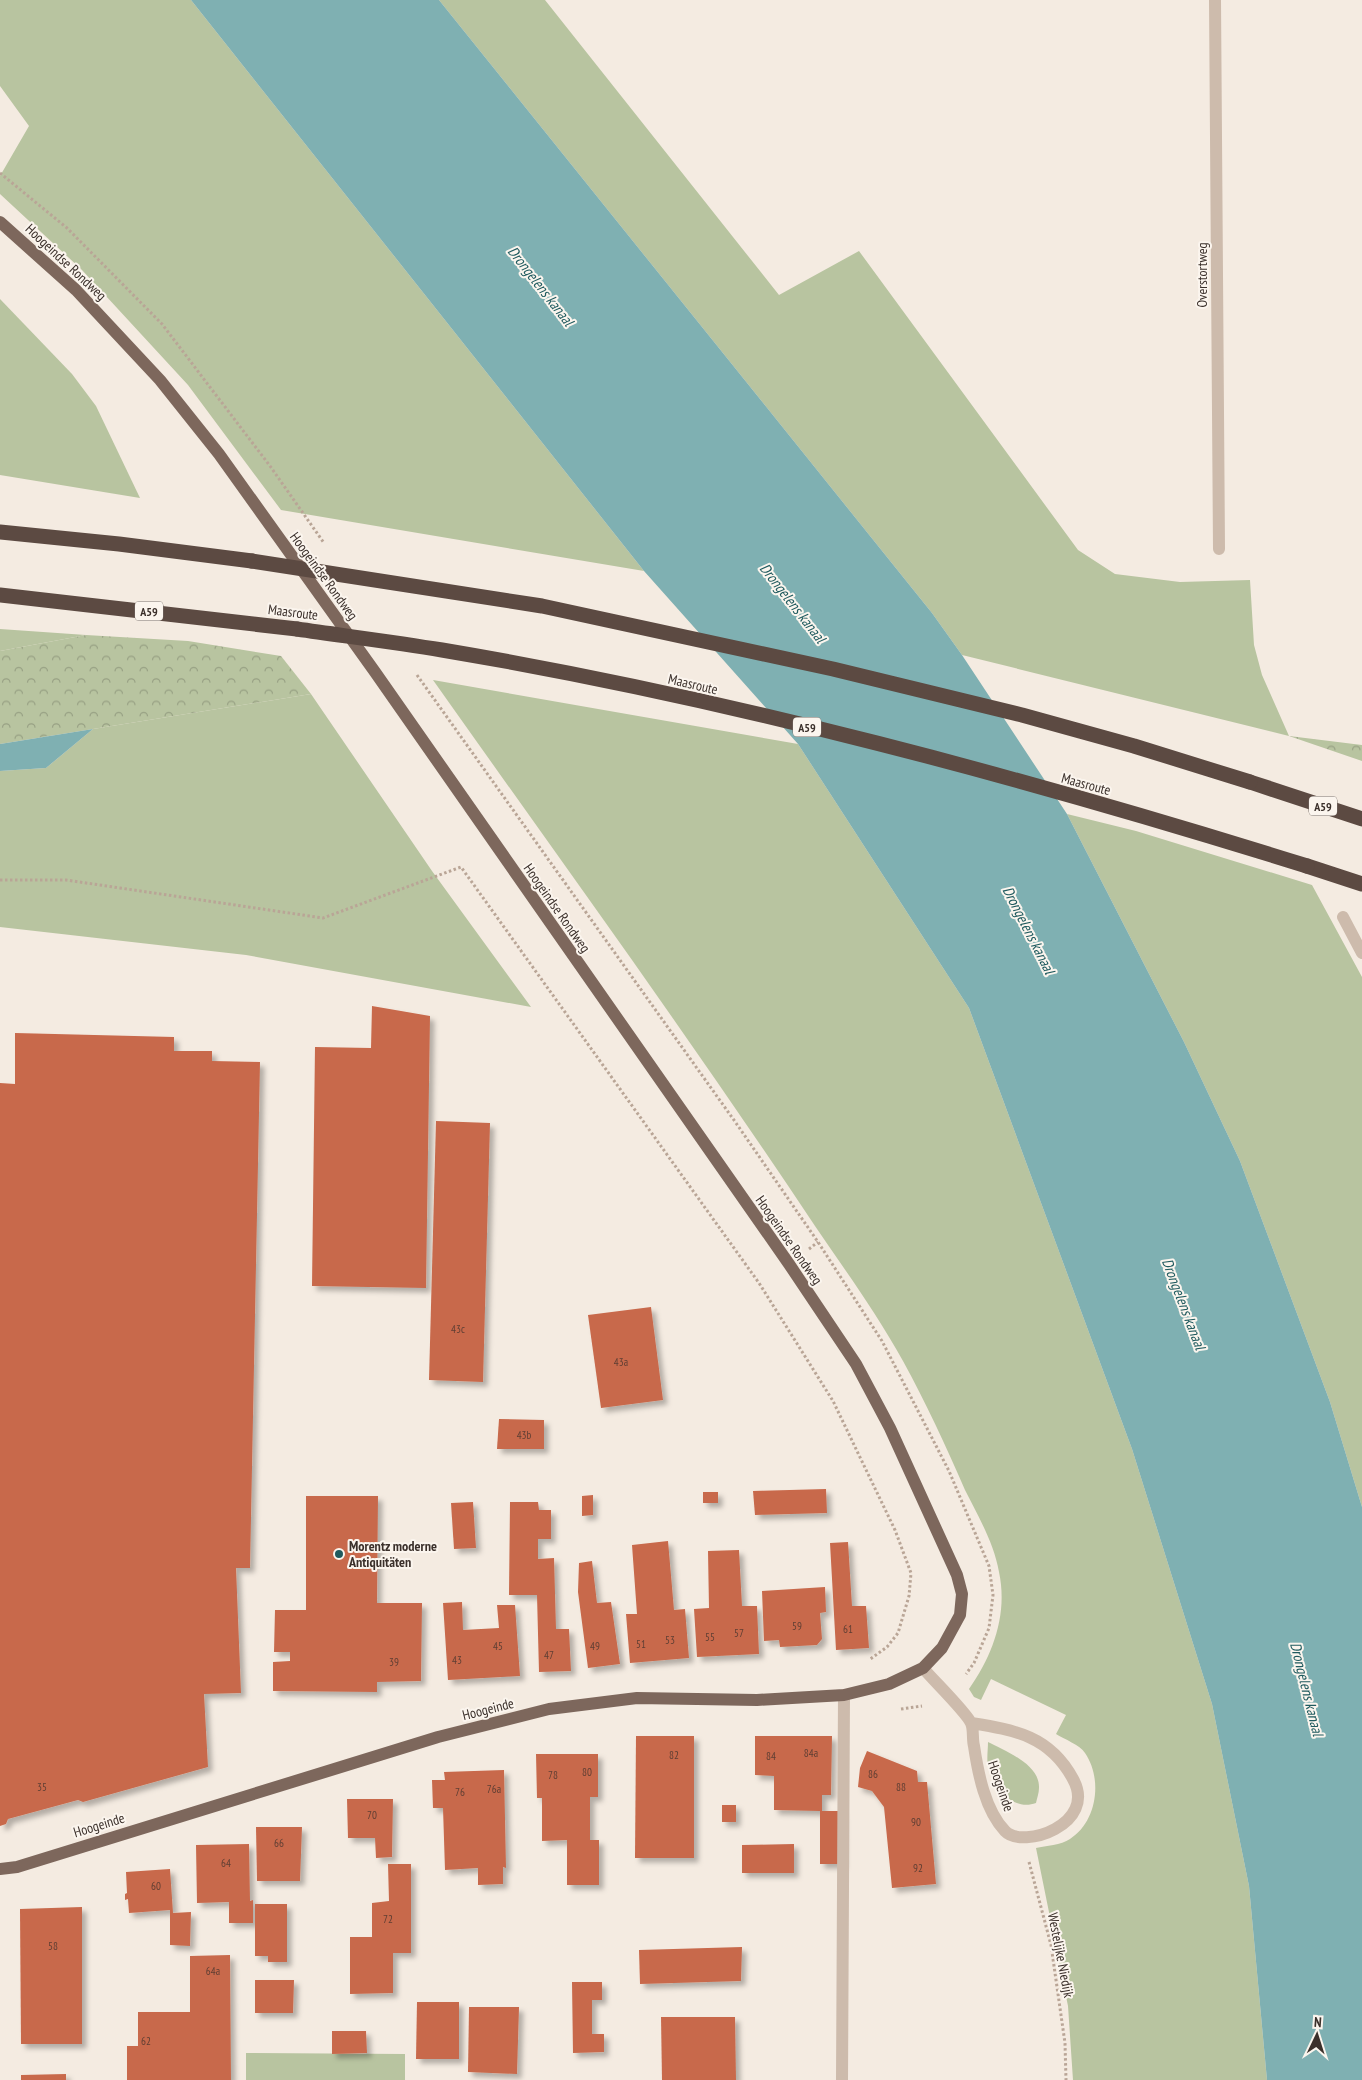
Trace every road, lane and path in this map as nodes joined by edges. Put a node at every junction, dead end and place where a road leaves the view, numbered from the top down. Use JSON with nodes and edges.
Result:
{"nodes":[{"id":1,"x":1215,"y":0,"type":"edge"},
{"id":2,"x":0,"y":222,"type":"edge"},
{"id":3,"x":0,"y":532,"type":"edge"},
{"id":4,"x":1219,"y":549,"type":"dead end"},
{"id":5,"x":0,"y":596,"type":"edge"},
{"id":6,"x":1362,"y":819,"type":"edge"},
{"id":7,"x":0,"y":880,"type":"edge"},
{"id":8,"x":1362,"y":884,"type":"edge"},
{"id":9,"x":1343,"y":917,"type":"dead end"},
{"id":10,"x":1362,"y":953,"type":"edge"},
{"id":11,"x":818,"y":1242,"type":"dead end"},
{"id":12,"x":963,"y":1508,"type":"dead end"},
{"id":13,"x":898,"y":1633,"type":"dead end"},
{"id":14,"x":923,"y":1668,"type":"junction"},
{"id":15,"x":844,"y":1695,"type":"junction"},
{"id":16,"x":971,"y":1723,"type":"junction"},
{"id":17,"x":1023,"y":1836,"type":"junction"},
{"id":18,"x":0,"y":1869,"type":"edge"},
{"id":19,"x":842,"y":2080,"type":"edge"},
{"id":20,"x":1066,"y":2080,"type":"edge"}],
"edges":[{"from":1,"to":4,"type":"street","name":"Overstortweg"},
{"from":2,"to":14,"type":"main road","name":"Hoogeindse Rondweg"},
{"from":3,"to":6,"type":"highway","number":"A59","bridge":true},
{"from":5,"to":8,"type":"highway","name":"Maasroute","number":"A59","bridge":true},
{"from":7,"to":13,"type":"path"},
{"from":9,"to":10,"type":"street"},
{"from":11,"to":12,"type":"path","name":"Hoogeindse Rondweg"},
{"from":14,"to":15,"type":"main road","name":"Hoogeinde"},
{"from":14,"to":16,"type":"street"},
{"from":15,"to":18,"type":"main road","name":"Hoogeinde"},
{"from":15,"to":19,"type":"street"},
{"from":16,"to":17,"type":"street","name":"Hoogeinde"},
{"from":16,"to":17,"type":"street"},
{"from":17,"to":20,"type":"path","name":"Westelijke Niedijk"}]}
